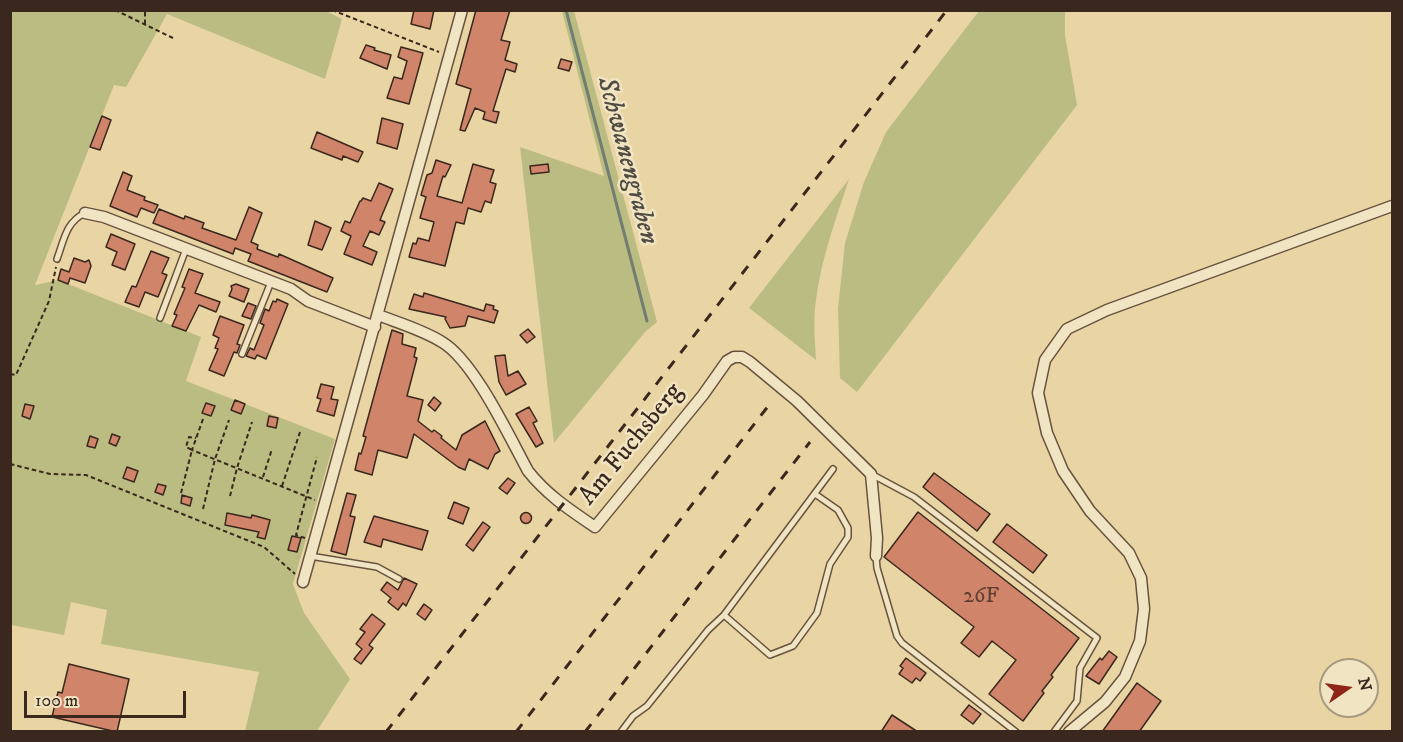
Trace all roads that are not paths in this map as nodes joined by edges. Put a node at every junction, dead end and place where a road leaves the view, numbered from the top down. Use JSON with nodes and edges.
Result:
{"nodes":[{"id":1,"x":462,"y":10,"type":"edge"},
{"id":2,"x":1392,"y":206,"type":"edge"},
{"id":3,"x":85,"y":213,"type":"joint"},
{"id":4,"x":186,"y":249,"type":"junction"},
{"id":5,"x":57,"y":259,"type":"road end"},
{"id":6,"x":271,"y":282,"type":"junction"},
{"id":7,"x":378,"y":315,"type":"junction"},
{"id":8,"x":160,"y":318,"type":"dead end"},
{"id":9,"x":375,"y":327,"type":"junction"},
{"id":10,"x":242,"y":354,"type":"dead end"},
{"id":11,"x":833,"y":469,"type":"dead end"},
{"id":12,"x":871,"y":474,"type":"junction"},
{"id":13,"x":815,"y":494,"type":"junction"},
{"id":14,"x":310,"y":556,"type":"junction"},
{"id":15,"x":876,"y":556,"type":"joint"},
{"id":16,"x":399,"y":579,"type":"dead end"},
{"id":17,"x":303,"y":582,"type":"road end"},
{"id":18,"x":724,"y":615,"type":"junction"},
{"id":19,"x":621,"y":732,"type":"edge"},
{"id":20,"x":1016,"y":732,"type":"edge"},
{"id":21,"x":1054,"y":732,"type":"edge"},
{"id":22,"x":1069,"y":732,"type":"edge"}],
"edges":[{"from":1,"to":7,"type":"street"},
{"from":2,"to":22,"type":"street"},
{"from":3,"to":4,"type":"street"},
{"from":3,"to":5,"type":"lane"},
{"from":4,"to":6,"type":"street"},
{"from":4,"to":8,"type":"lane"},
{"from":6,"to":9,"type":"street"},
{"from":6,"to":10,"type":"lane"},
{"from":7,"to":9,"type":"street"},
{"from":7,"to":12,"type":"street","name":"Am Fuchsberg"},
{"from":9,"to":14,"type":"street"},
{"from":11,"to":13,"type":"lane"},
{"from":12,"to":15,"type":"street"},
{"from":12,"to":21,"type":"lane"},
{"from":13,"to":18,"type":"lane"},
{"from":13,"to":18,"type":"lane"},
{"from":14,"to":16,"type":"lane"},
{"from":14,"to":17,"type":"street"},
{"from":15,"to":20,"type":"lane"},
{"from":18,"to":19,"type":"lane"}]}
